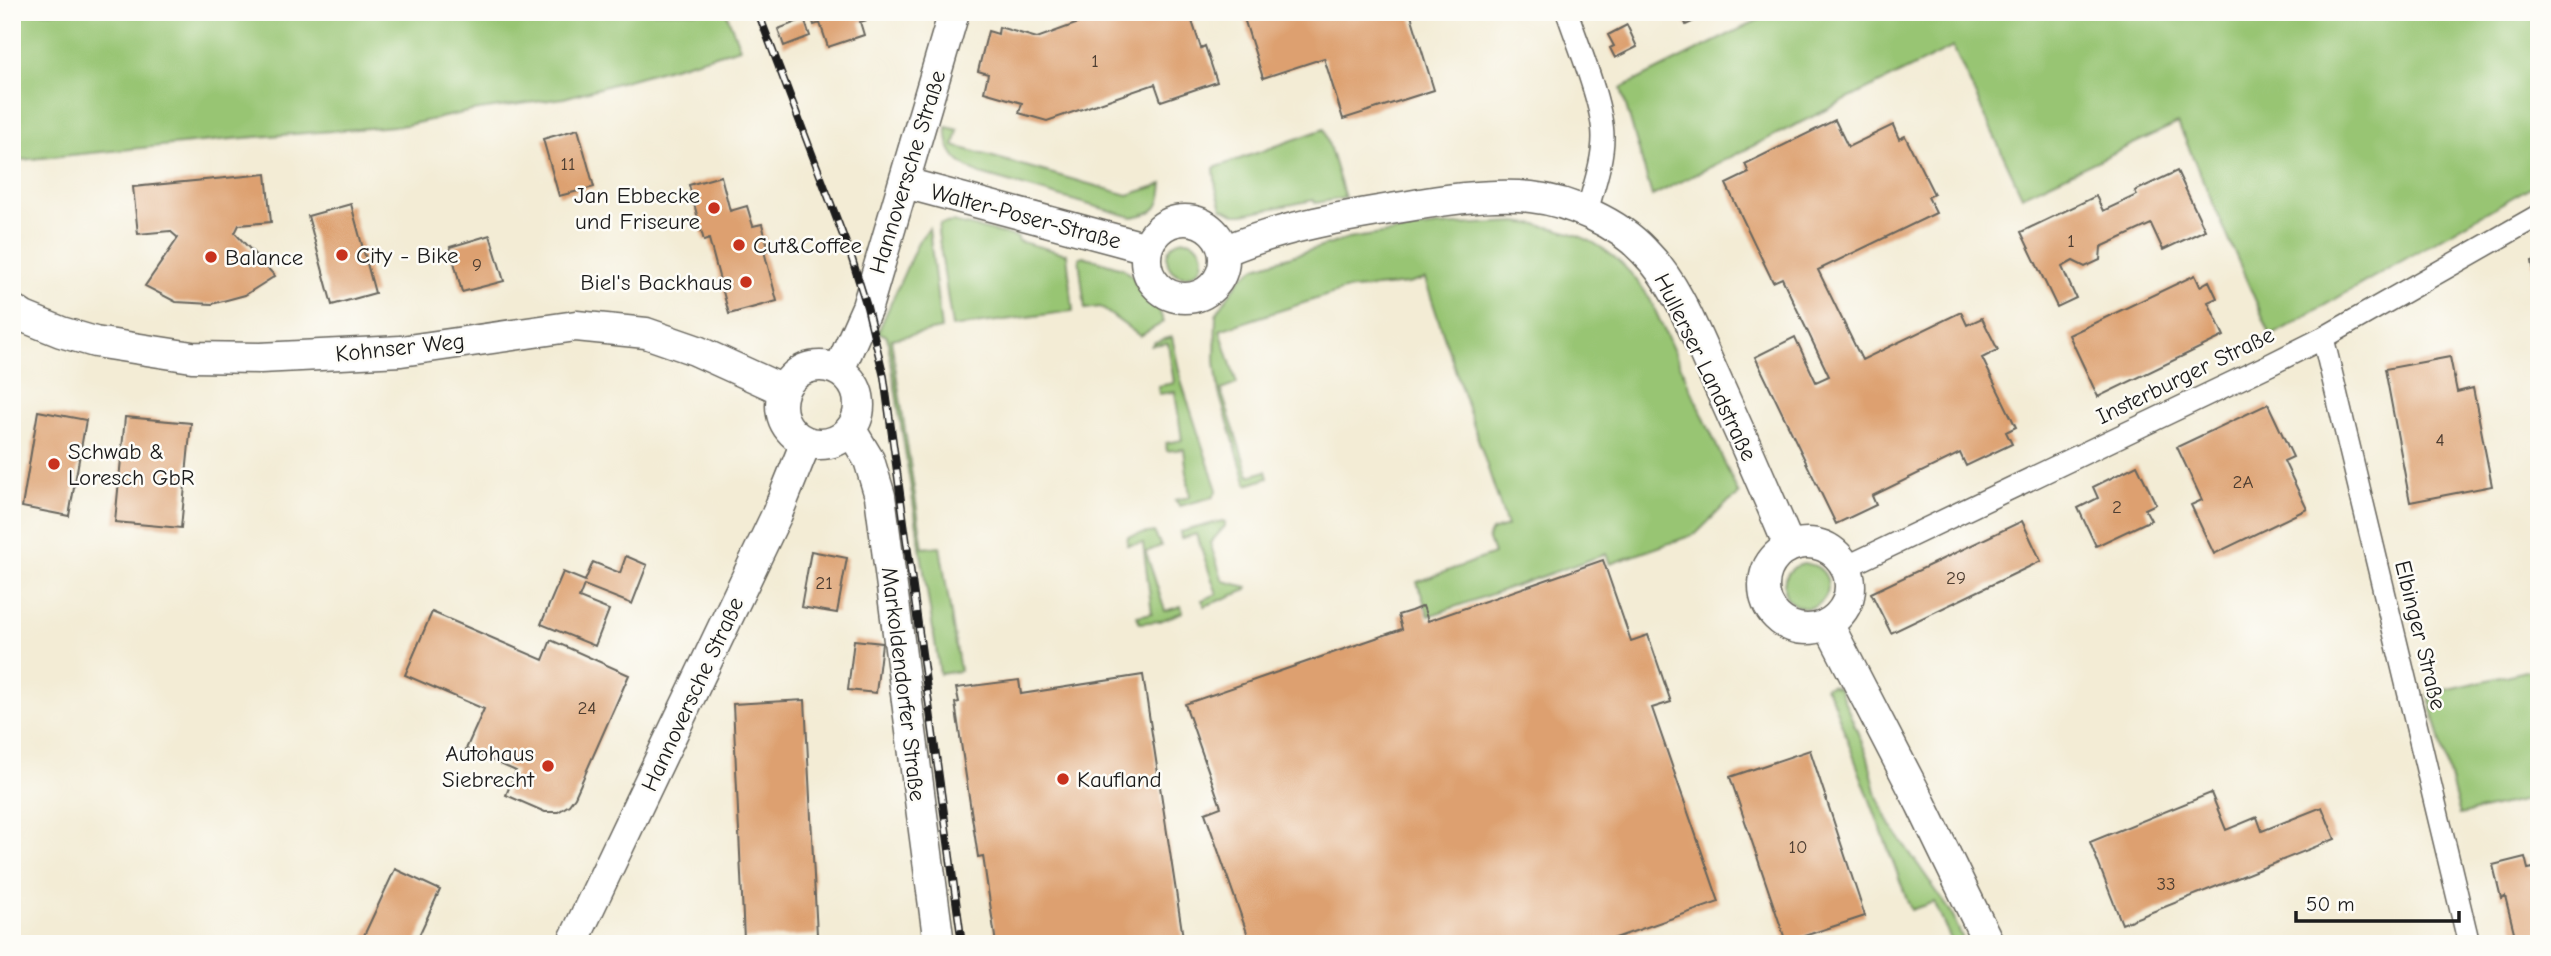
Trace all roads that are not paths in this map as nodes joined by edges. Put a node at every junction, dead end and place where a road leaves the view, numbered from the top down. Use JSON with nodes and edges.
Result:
{"nodes":[{"id":1,"x":954,"y":12,"type":"edge"},
{"id":2,"x":1567,"y":12,"type":"edge"},
{"id":3,"x":905,"y":183,"type":"junction"},
{"id":4,"x":1587,"y":212,"type":"junction"},
{"id":5,"x":2539,"y":215,"type":"edge"},
{"id":6,"x":1147,"y":248,"type":"junction"},
{"id":7,"x":1224,"y":251,"type":"junction"},
{"id":8,"x":12,"y":309,"type":"edge"},
{"id":9,"x":2323,"y":338,"type":"junction"},
{"id":10,"x":839,"y":370,"type":"junction"},
{"id":11,"x":783,"y":390,"type":"junction"},
{"id":12,"x":851,"y":430,"type":"junction"},
{"id":13,"x":806,"y":442,"type":"junction"},
{"id":14,"x":1789,"y":546,"type":"junction"},
{"id":15,"x":1846,"y":568,"type":"junction"},
{"id":16,"x":1829,"y":624,"type":"junction"},
{"id":17,"x":572,"y":944,"type":"edge"},
{"id":18,"x":939,"y":944,"type":"edge"},
{"id":19,"x":1989,"y":944,"type":"edge"},
{"id":20,"x":2469,"y":944,"type":"edge"}],
"edges":[{"from":1,"to":3,"type":"street","name":"Hannoversche Straße"},
{"from":2,"to":4,"type":"street"},
{"from":3,"to":6,"type":"street","name":"Walter-Poser-Straße"},
{"from":3,"to":10,"type":"street","name":"Hannoversche Straße"},
{"from":4,"to":7,"type":"street"},
{"from":4,"to":14,"type":"street","name":"Hullerser Landstraße"},
{"from":5,"to":9,"type":"street","name":"Insterburger Straße"},
{"from":6,"to":7,"type":"street"},
{"from":6,"to":7,"type":"street"},
{"from":8,"to":11,"type":"street","name":"Kohnser Weg"},
{"from":9,"to":15,"type":"street","name":"Insterburger Straße"},
{"from":9,"to":20,"type":"street","name":"Elbinger Straße"},
{"from":10,"to":11,"type":"street"},
{"from":10,"to":12,"type":"street"},
{"from":11,"to":13,"type":"street"},
{"from":12,"to":13,"type":"street"},
{"from":12,"to":18,"type":"street","name":"Markoldendorfer Straße"},
{"from":13,"to":17,"type":"street","name":"Hannoversche Straße"},
{"from":14,"to":15,"type":"street"},
{"from":14,"to":16,"type":"street"},
{"from":15,"to":16,"type":"street"},
{"from":16,"to":19,"type":"street"}]}
